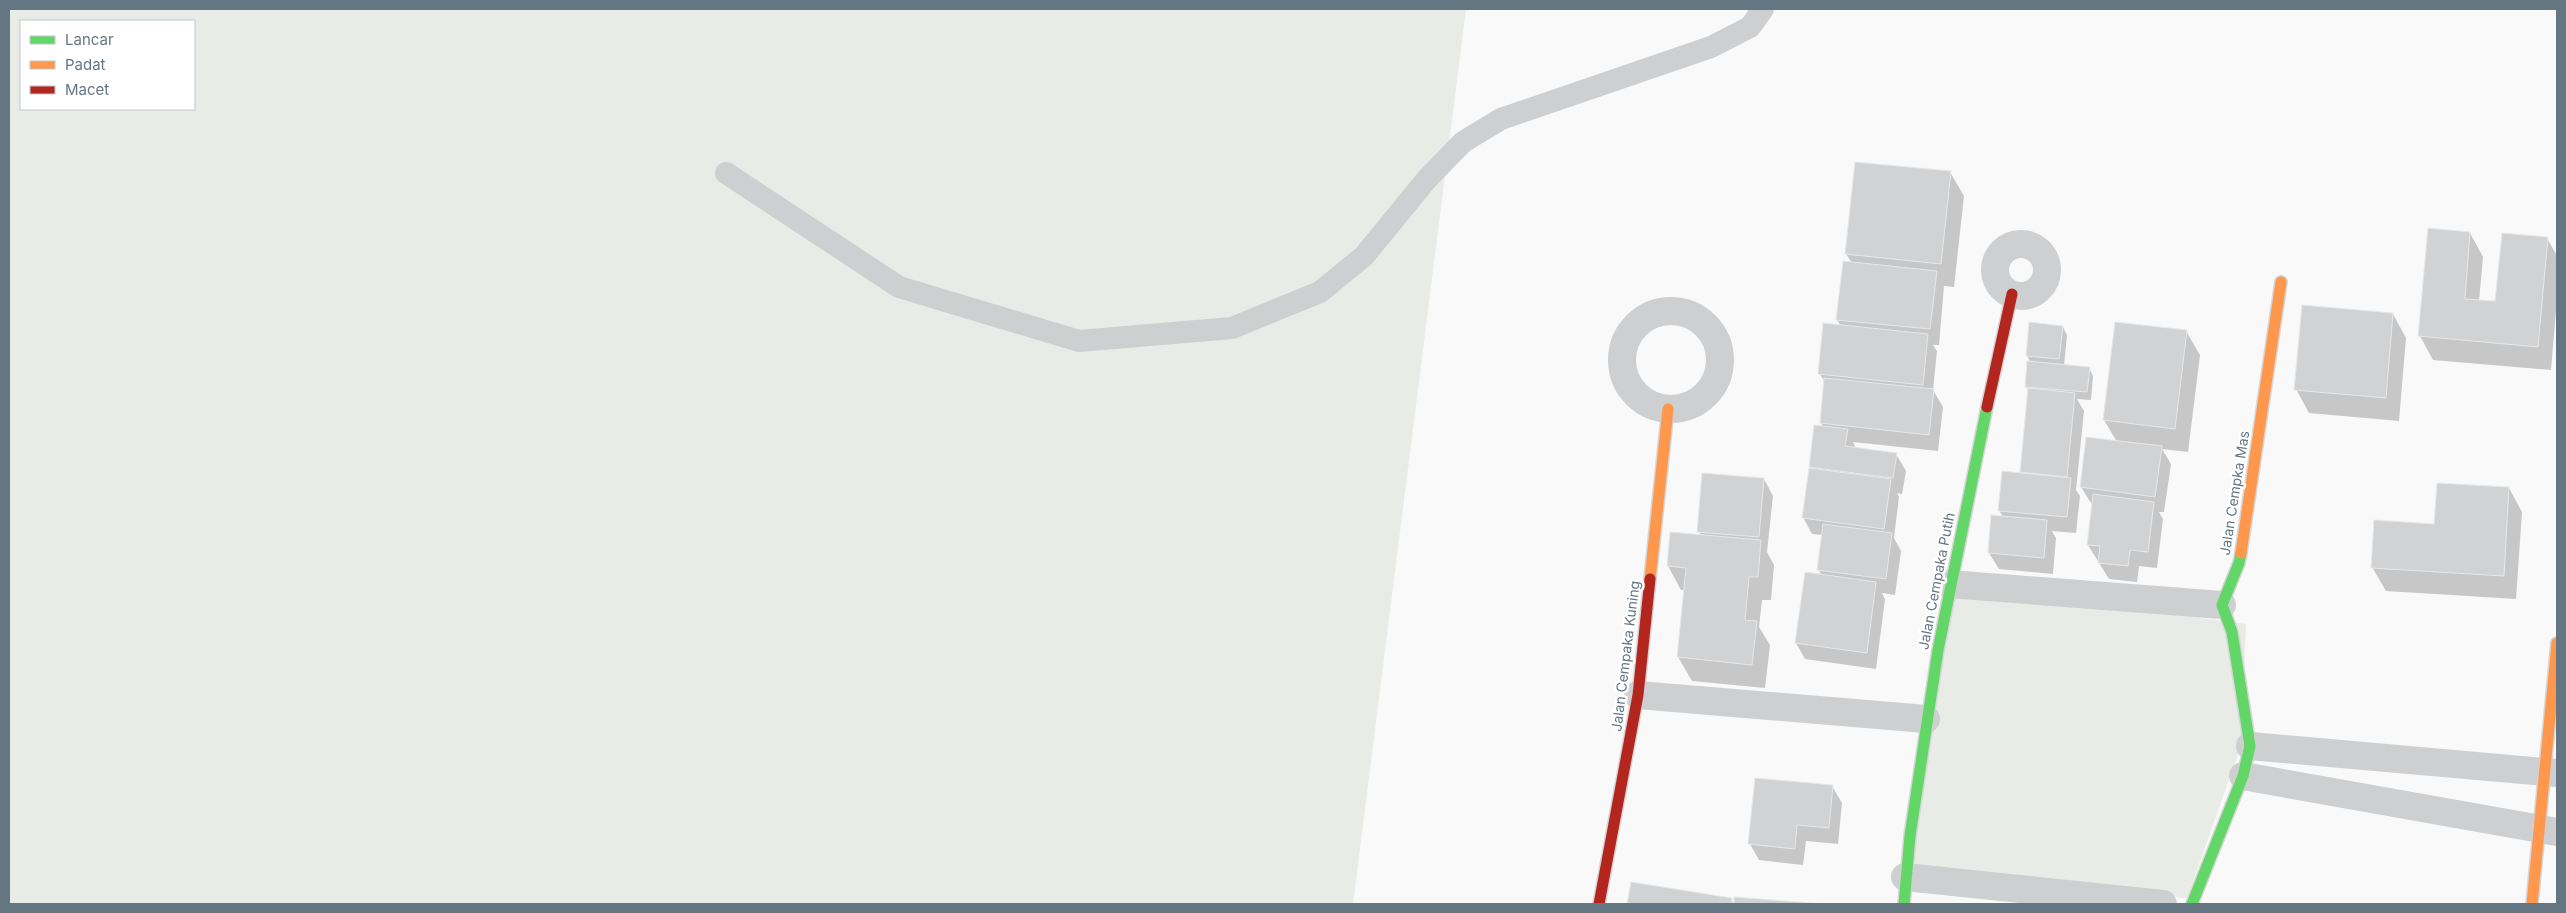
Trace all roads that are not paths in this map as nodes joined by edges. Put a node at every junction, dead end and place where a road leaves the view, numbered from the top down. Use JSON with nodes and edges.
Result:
{"nodes":[{"id":1,"x":1763,"y":9,"type":"edge"},
{"id":2,"x":726,"y":173,"type":"dead end"},
{"id":3,"x":2281,"y":282,"type":"dead end"},
{"id":4,"x":2012,"y":294,"type":"dead end"},
{"id":5,"x":1668,"y":409,"type":"dead end"},
{"id":6,"x":1949,"y":584,"type":"junction"},
{"id":7,"x":2222,"y":605,"type":"junction"},
{"id":8,"x":2557,"y":643,"type":"edge"},
{"id":9,"x":1638,"y":695,"type":"junction"},
{"id":10,"x":1926,"y":719,"type":"junction"},
{"id":11,"x":2250,"y":746,"type":"junction"},
{"id":12,"x":2551,"y":772,"type":"edge"},
{"id":13,"x":2243,"y":776,"type":"junction"},
{"id":14,"x":2547,"y":830,"type":"edge"},
{"id":15,"x":1905,"y":877,"type":"junction"},
{"id":16,"x":1599,"y":904,"type":"edge"},
{"id":17,"x":1904,"y":904,"type":"edge"},
{"id":18,"x":2163,"y":904,"type":"edge"},
{"id":19,"x":2192,"y":904,"type":"edge"},
{"id":20,"x":2532,"y":904,"type":"edge"}],
"edges":[{"from":1,"to":2,"type":"lane"},
{"from":3,"to":7,"type":"street","name":"Jalan Cempka Mas"},
{"from":4,"to":6,"type":"street","name":"Jalan Cempaka Putih"},
{"from":5,"to":9,"type":"street","name":"Jalan Cempaka Kuning"},
{"from":6,"to":7,"type":"street"},
{"from":6,"to":10,"type":"street","name":"Jalan Cempaka Putih"},
{"from":7,"to":11,"type":"street"},
{"from":8,"to":12,"type":"street"},
{"from":9,"to":10,"type":"street"},
{"from":9,"to":16,"type":"street","name":"Jalan Cempaka Kuning"},
{"from":10,"to":15,"type":"street","name":"Jalan Cempaka Putih"},
{"from":11,"to":12,"type":"street"},
{"from":11,"to":13,"type":"street"},
{"from":12,"to":14,"type":"street"},
{"from":13,"to":14,"type":"street"},
{"from":13,"to":19,"type":"street"},
{"from":14,"to":20,"type":"street"},
{"from":15,"to":17,"type":"street","name":"Jalan Cempaka Putih"},
{"from":15,"to":18,"type":"street"}]}
